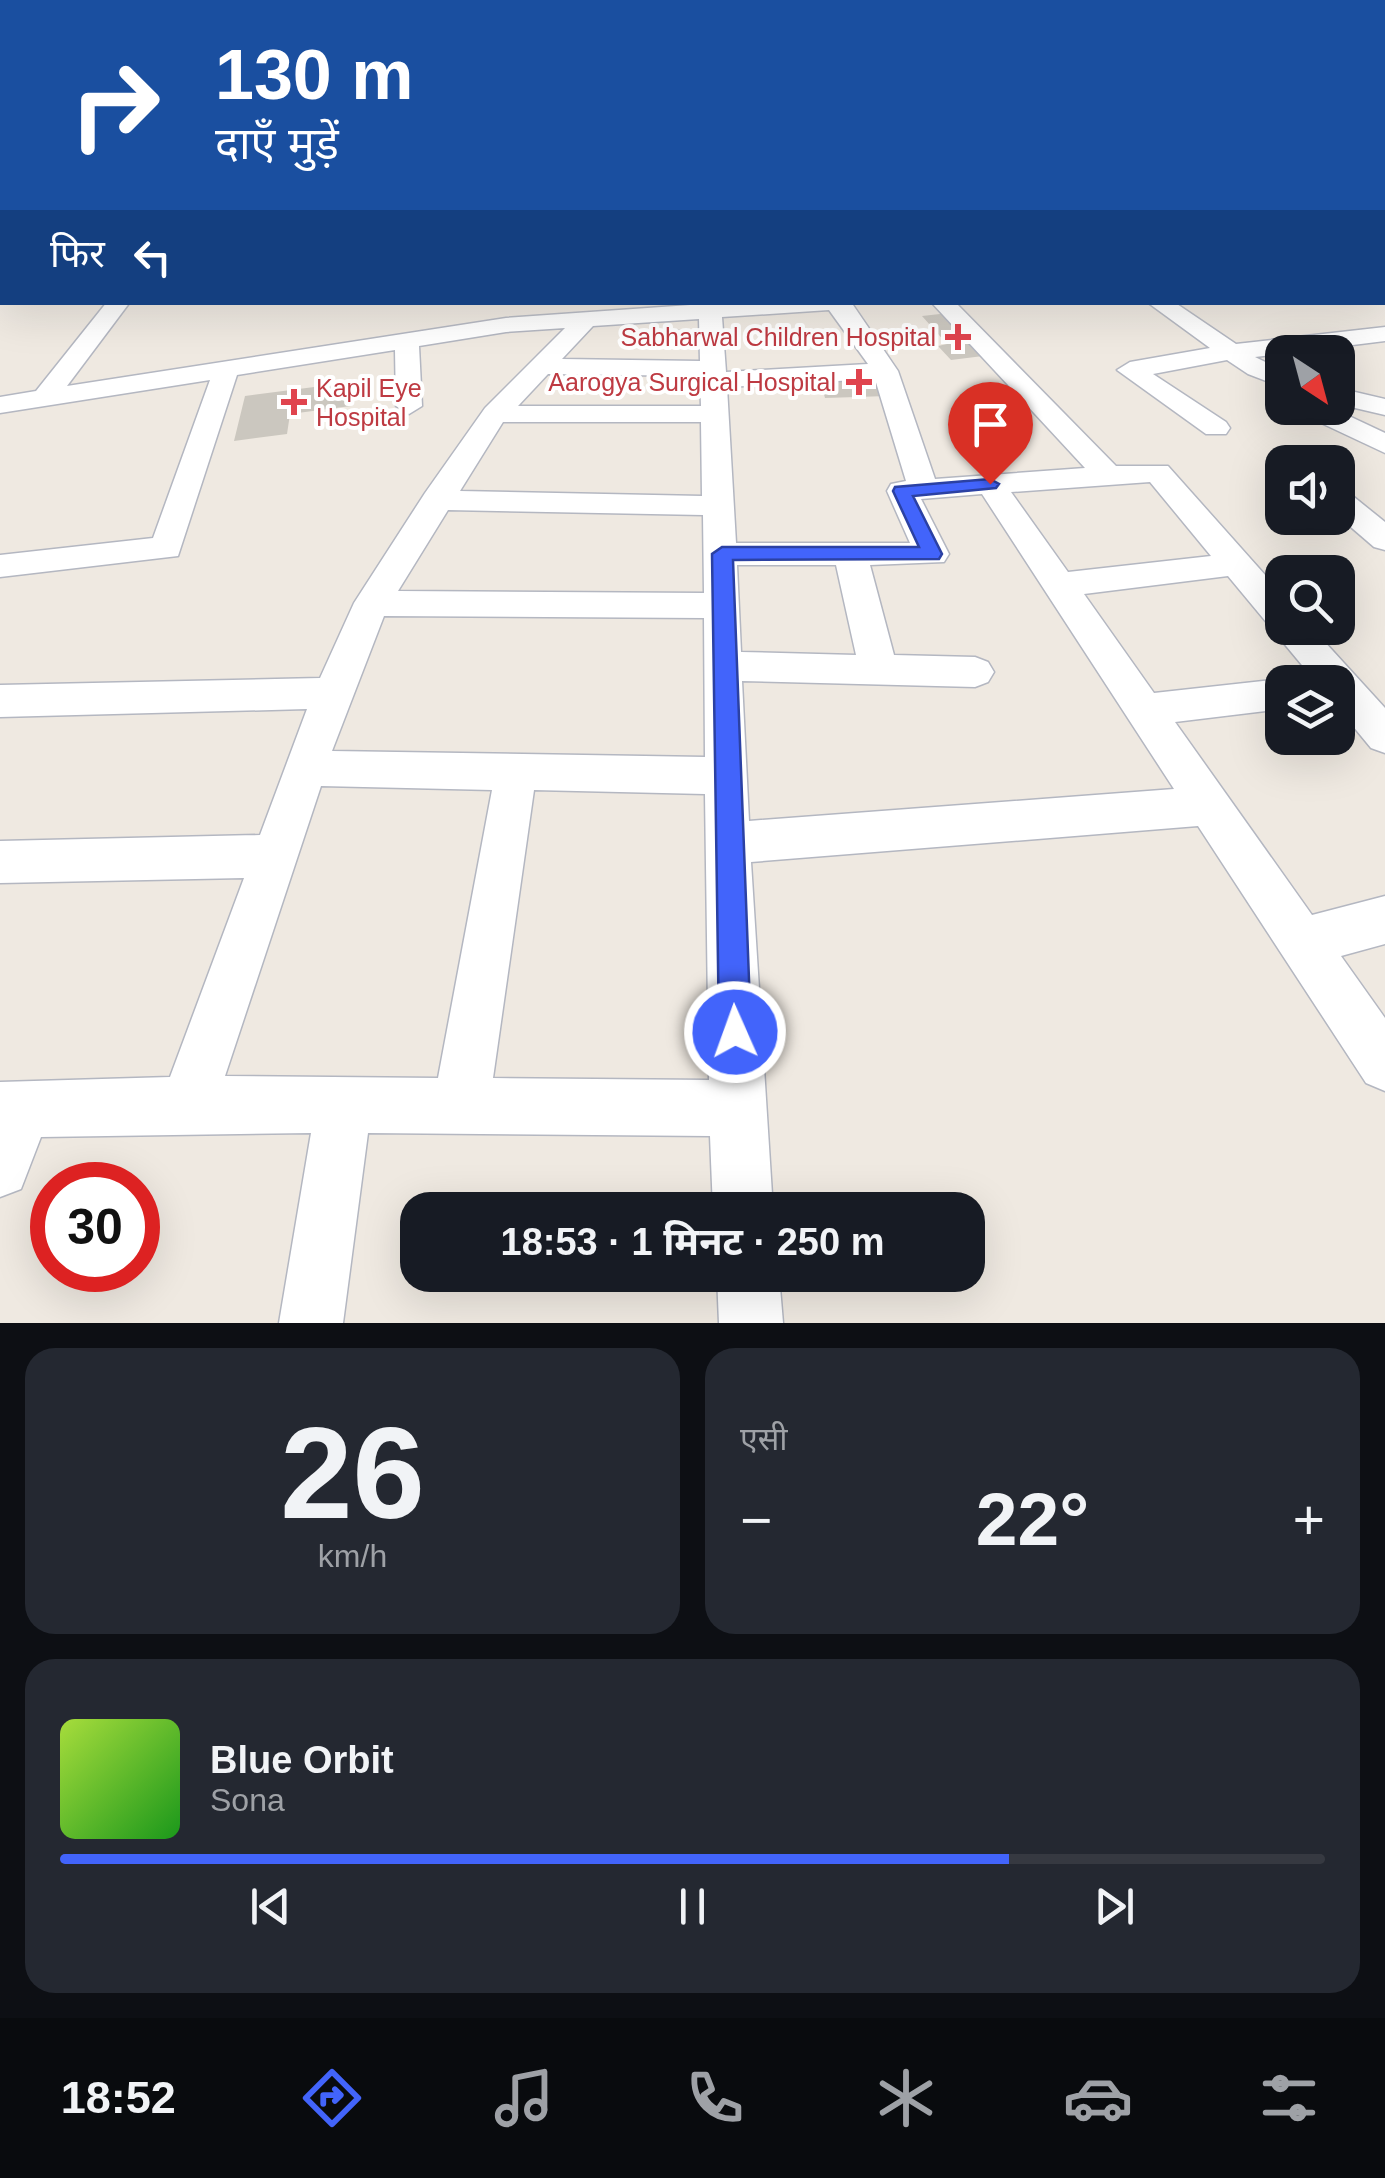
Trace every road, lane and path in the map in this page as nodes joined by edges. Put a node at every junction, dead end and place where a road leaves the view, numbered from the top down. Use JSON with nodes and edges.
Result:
{"nodes":[{"id":1,"x":117,"y":305,"type":"edge"},
{"id":2,"x":782,"y":305,"type":"edge"},
{"id":3,"x":839,"y":305,"type":"edge"},
{"id":4,"x":945,"y":305,"type":"edge"},
{"id":5,"x":1162,"y":305,"type":"edge"},
{"id":6,"x":710,"y":311,"type":"junction"},
{"id":7,"x":501,"y":314,"type":"edge"},
{"id":8,"x":586,"y":320,"type":"junction"},
{"id":9,"x":1385,"y":334,"type":"edge"},
{"id":10,"x":406,"y":340,"type":"junction"},
{"id":11,"x":1230,"y":352,"type":"junction"},
{"id":12,"x":538,"y":366,"type":"junction"},
{"id":13,"x":226,"y":369,"type":"junction"},
{"id":14,"x":886,"y":370,"type":"junction"},
{"id":15,"x":1265,"y":372,"type":"edge"},
{"id":16,"x":714,"y":388,"type":"junction"},
{"id":17,"x":45,"y":398,"type":"junction"},
{"id":18,"x":1355,"y":400,"type":"edge"},
{"id":19,"x":0,"y":404,"type":"edge"},
{"id":20,"x":409,"y":406,"type":"dead end"},
{"id":21,"x":1385,"y":408,"type":"edge"},
{"id":22,"x":494,"y":414,"type":"junction"},
{"id":23,"x":1346,"y":425,"type":"edge"},
{"id":24,"x":1216,"y":428,"type":"dead end"},
{"id":25,"x":1385,"y":444,"type":"edge"},
{"id":26,"x":1109,"y":476,"type":"junction"},
{"id":27,"x":990,"y":484,"type":"junction"},
{"id":28,"x":923,"y":489,"type":"junction"},
{"id":29,"x":436,"y":500,"type":"junction"},
{"id":30,"x":720,"y":506,"type":"junction"},
{"id":31,"x":1355,"y":514,"type":"edge"},
{"id":32,"x":1385,"y":538,"type":"edge"},
{"id":33,"x":722,"y":554,"type":"junction"},
{"id":34,"x":850,"y":554,"type":"junction"},
{"id":35,"x":1237,"y":564,"type":"junction"},
{"id":36,"x":0,"y":566,"type":"edge"},
{"id":37,"x":1058,"y":584,"type":"junction"},
{"id":38,"x":1265,"y":597,"type":"edge"},
{"id":39,"x":372,"y":603,"type":"junction"},
{"id":40,"x":724,"y":606,"type":"junction"},
{"id":41,"x":1305,"y":645,"type":"edge"},
{"id":42,"x":1321,"y":665,"type":"edge"},
{"id":43,"x":725,"y":666,"type":"junction"},
{"id":44,"x":879,"y":671,"type":"junction"},
{"id":45,"x":974,"y":672,"type":"dead end"},
{"id":46,"x":332,"y":693,"type":"junction"},
{"id":47,"x":1265,"y":696,"type":"edge"},
{"id":48,"x":0,"y":702,"type":"edge"},
{"id":49,"x":1355,"y":704,"type":"edge"},
{"id":50,"x":1144,"y":710,"type":"junction"},
{"id":51,"x":1385,"y":736,"type":"edge"},
{"id":52,"x":306,"y":768,"type":"junction"},
{"id":53,"x":516,"y":772,"type":"junction"},
{"id":54,"x":728,"y":776,"type":"junction"},
{"id":55,"x":1209,"y":806,"type":"junction"},
{"id":56,"x":730,"y":843,"type":"junction"},
{"id":57,"x":275,"y":856,"type":"junction"},
{"id":58,"x":0,"y":862,"type":"edge"},
{"id":59,"x":1385,"y":920,"type":"edge"},
{"id":60,"x":1301,"y":942,"type":"junction"},
{"id":61,"x":1385,"y":1064,"type":"edge"},
{"id":62,"x":188,"y":1104,"type":"junction"},
{"id":63,"x":344,"y":1105,"type":"junction"},
{"id":64,"x":460,"y":1106,"type":"junction"},
{"id":65,"x":737,"y":1108,"type":"junction"},
{"id":66,"x":11,"y":1110,"type":"edge"},
{"id":67,"x":0,"y":1168,"type":"edge"},
{"id":68,"x":743,"y":1192,"type":"edge"},
{"id":69,"x":749,"y":1292,"type":"edge"},
{"id":70,"x":311,"y":1323,"type":"edge"},
{"id":71,"x":751,"y":1323,"type":"edge"}],
"edges":[{"from":1,"to":17,"type":"street"},
{"from":2,"to":6,"type":"street"},
{"from":3,"to":14,"type":"street"},
{"from":4,"to":26,"type":"street"},
{"from":5,"to":11,"type":"street"},
{"from":6,"to":8,"type":"street"},
{"from":6,"to":16,"type":"street"},
{"from":7,"to":8,"type":"street"},
{"from":7,"to":10,"type":"street"},
{"from":8,"to":12,"type":"street"},
{"from":9,"to":11,"type":"street"},
{"from":10,"to":13,"type":"street"},
{"from":10,"to":20,"type":"street"},
{"from":11,"to":15,"type":"street"},
{"from":11,"to":24,"type":"street"},
{"from":12,"to":16,"type":"street"},
{"from":12,"to":22,"type":"street"},
{"from":13,"to":17,"type":"street"},
{"from":13,"to":36,"type":"street"},
{"from":14,"to":16,"type":"street"},
{"from":14,"to":28,"type":"street"},
{"from":16,"to":22,"type":"street"},
{"from":16,"to":30,"type":"street"},
{"from":17,"to":19,"type":"street"},
{"from":18,"to":21,"type":"street"},
{"from":22,"to":29,"type":"street"},
{"from":23,"to":25,"type":"street"},
{"from":26,"to":27,"type":"street"},
{"from":26,"to":35,"type":"street"},
{"from":27,"to":28,"type":"street"},
{"from":27,"to":37,"type":"street"},
{"from":28,"to":34,"type":"street"},
{"from":29,"to":30,"type":"street"},
{"from":29,"to":39,"type":"street"},
{"from":30,"to":33,"type":"street"},
{"from":31,"to":32,"type":"street"},
{"from":33,"to":34,"type":"street"},
{"from":33,"to":40,"type":"street"},
{"from":34,"to":44,"type":"street"},
{"from":35,"to":37,"type":"street"},
{"from":35,"to":38,"type":"street"},
{"from":37,"to":50,"type":"street"},
{"from":39,"to":40,"type":"street"},
{"from":39,"to":46,"type":"street"},
{"from":40,"to":43,"type":"street"},
{"from":41,"to":42,"type":"street"},
{"from":43,"to":44,"type":"street"},
{"from":43,"to":54,"type":"street"},
{"from":44,"to":45,"type":"street"},
{"from":46,"to":48,"type":"street"},
{"from":46,"to":52,"type":"street"},
{"from":47,"to":50,"type":"street"},
{"from":49,"to":51,"type":"street"},
{"from":50,"to":55,"type":"street"},
{"from":52,"to":53,"type":"street"},
{"from":52,"to":57,"type":"street"},
{"from":53,"to":54,"type":"street"},
{"from":53,"to":64,"type":"street"},
{"from":54,"to":56,"type":"street"},
{"from":55,"to":56,"type":"street"},
{"from":55,"to":60,"type":"street"},
{"from":56,"to":65,"type":"street"},
{"from":57,"to":58,"type":"street"},
{"from":57,"to":62,"type":"street"},
{"from":59,"to":60,"type":"street"},
{"from":60,"to":61,"type":"street"},
{"from":62,"to":63,"type":"street"},
{"from":62,"to":66,"type":"street"},
{"from":63,"to":64,"type":"street"},
{"from":63,"to":70,"type":"street"},
{"from":64,"to":65,"type":"street"},
{"from":65,"to":68,"type":"street"},
{"from":66,"to":67,"type":"street"},
{"from":69,"to":71,"type":"street"}]}
